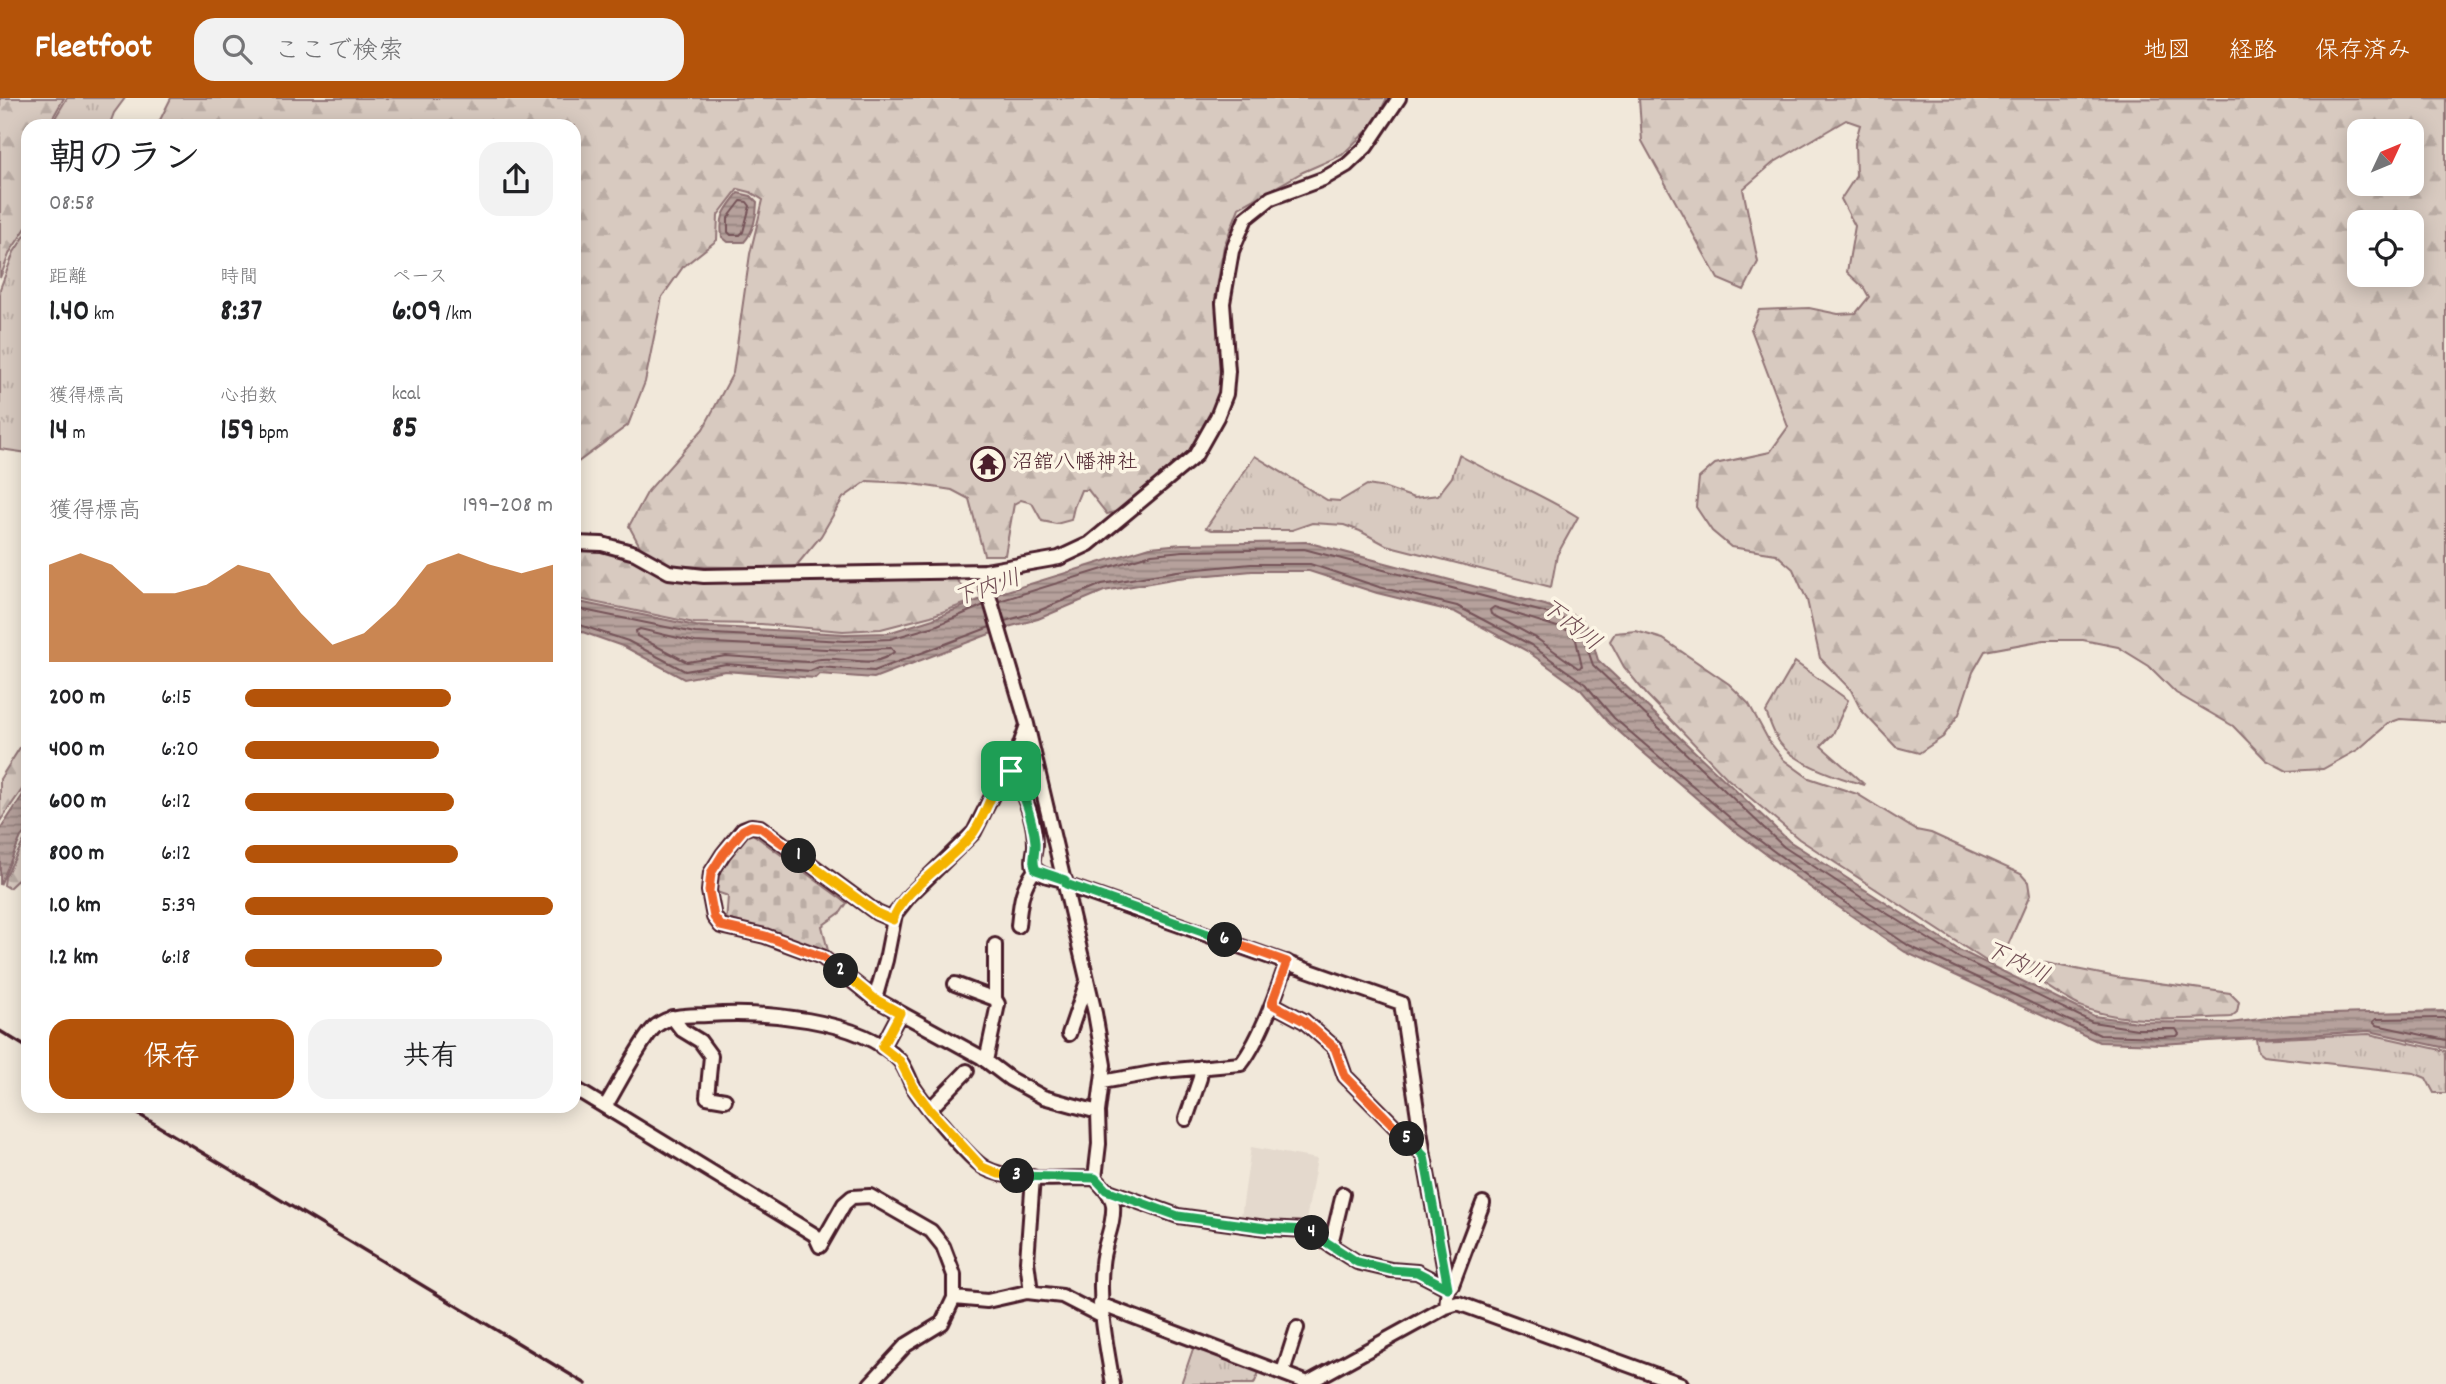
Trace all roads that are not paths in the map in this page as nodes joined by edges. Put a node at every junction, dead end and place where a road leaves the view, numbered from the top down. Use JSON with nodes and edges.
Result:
{"nodes":[{"id":1,"x":1399,"y":98,"type":"edge"},
{"id":2,"x":581,"y":543,"type":"edge"},
{"id":3,"x":1059,"y":558,"type":"junction"},
{"id":4,"x":968,"y":565,"type":"dead end"},
{"id":5,"x":985,"y":576,"type":"junction"},
{"id":6,"x":1027,"y":724,"type":"junction"},
{"id":7,"x":1011,"y":771,"type":"junction"},
{"id":8,"x":1036,"y":870,"type":"junction"},
{"id":9,"x":1065,"y":882,"type":"junction"},
{"id":10,"x":893,"y":920,"type":"junction"},
{"id":11,"x":1018,"y":926,"type":"dead end"},
{"id":12,"x":995,"y":945,"type":"dead end"},
{"id":13,"x":1287,"y":962,"type":"junction"},
{"id":14,"x":1087,"y":981,"type":"junction"},
{"id":15,"x":955,"y":984,"type":"dead end"},
{"id":16,"x":875,"y":999,"type":"junction"},
{"id":17,"x":995,"y":999,"type":"junction"},
{"id":18,"x":1272,"y":1004,"type":"junction"},
{"id":19,"x":900,"y":1013,"type":"junction"},
{"id":20,"x":672,"y":1017,"type":"junction"},
{"id":21,"x":1069,"y":1034,"type":"dead end"},
{"id":22,"x":882,"y":1047,"type":"junction"},
{"id":23,"x":986,"y":1061,"type":"junction"},
{"id":24,"x":1201,"y":1067,"type":"junction"},
{"id":25,"x":967,"y":1071,"type":"dead end"},
{"id":26,"x":1102,"y":1082,"type":"junction"},
{"id":27,"x":581,"y":1092,"type":"edge"},
{"id":28,"x":725,"y":1100,"type":"dead end"},
{"id":29,"x":605,"y":1107,"type":"junction"},
{"id":30,"x":930,"y":1110,"type":"junction"},
{"id":31,"x":1098,"y":1112,"type":"junction"},
{"id":32,"x":1186,"y":1119,"type":"dead end"},
{"id":33,"x":1424,"y":1156,"type":"junction"},
{"id":34,"x":1033,"y":1177,"type":"junction"},
{"id":35,"x":1095,"y":1178,"type":"junction"},
{"id":36,"x":1106,"y":1190,"type":"junction"},
{"id":37,"x":1343,"y":1194,"type":"dead end"},
{"id":38,"x":1483,"y":1203,"type":"dead end"},
{"id":39,"x":1331,"y":1244,"type":"junction"},
{"id":40,"x":1448,"y":1288,"type":"junction"},
{"id":41,"x":1031,"y":1292,"type":"junction"},
{"id":42,"x":954,"y":1298,"type":"junction"},
{"id":43,"x":1447,"y":1307,"type":"junction"},
{"id":44,"x":1101,"y":1310,"type":"junction"},
{"id":45,"x":1297,"y":1328,"type":"dead end"},
{"id":46,"x":1283,"y":1372,"type":"junction"},
{"id":47,"x":873,"y":1380,"type":"edge"},
{"id":48,"x":1307,"y":1383,"type":"edge"},
{"id":49,"x":888,"y":1384,"type":"edge"},
{"id":50,"x":1113,"y":1384,"type":"edge"},
{"id":51,"x":1681,"y":1384,"type":"edge"}],
"edges":[{"from":1,"to":3,"type":"street"},
{"from":2,"to":5,"type":"street"},
{"from":3,"to":4,"type":"street"},
{"from":3,"to":5,"type":"street"},
{"from":5,"to":6,"type":"street"},
{"from":6,"to":7,"type":"street"},
{"from":6,"to":9,"type":"street"},
{"from":7,"to":8,"type":"street"},
{"from":7,"to":10,"type":"street"},
{"from":8,"to":9,"type":"street"},
{"from":8,"to":11,"type":"street"},
{"from":9,"to":13,"type":"street"},
{"from":9,"to":14,"type":"street"},
{"from":10,"to":16,"type":"street"},
{"from":10,"to":16,"type":"street"},
{"from":12,"to":17,"type":"street"},
{"from":13,"to":18,"type":"street"},
{"from":13,"to":33,"type":"street"},
{"from":14,"to":21,"type":"street"},
{"from":14,"to":26,"type":"street"},
{"from":15,"to":17,"type":"street"},
{"from":16,"to":19,"type":"street"},
{"from":17,"to":23,"type":"street"},
{"from":18,"to":24,"type":"street"},
{"from":18,"to":33,"type":"street"},
{"from":19,"to":22,"type":"street"},
{"from":19,"to":23,"type":"street"},
{"from":20,"to":22,"type":"street"},
{"from":20,"to":28,"type":"street"},
{"from":20,"to":29,"type":"street"},
{"from":22,"to":30,"type":"street"},
{"from":23,"to":31,"type":"street"},
{"from":24,"to":26,"type":"street"},
{"from":24,"to":32,"type":"street"},
{"from":25,"to":30,"type":"street"},
{"from":26,"to":31,"type":"street"},
{"from":27,"to":29,"type":"street"},
{"from":29,"to":42,"type":"street"},
{"from":30,"to":34,"type":"street"},
{"from":31,"to":35,"type":"street"},
{"from":33,"to":40,"type":"street"},
{"from":34,"to":35,"type":"street"},
{"from":34,"to":41,"type":"street"},
{"from":35,"to":36,"type":"street"},
{"from":36,"to":39,"type":"street"},
{"from":36,"to":44,"type":"street"},
{"from":37,"to":39,"type":"street"},
{"from":38,"to":40,"type":"street"},
{"from":39,"to":40,"type":"street"},
{"from":40,"to":43,"type":"street"},
{"from":41,"to":42,"type":"street"},
{"from":41,"to":44,"type":"street"},
{"from":42,"to":47,"type":"street"},
{"from":43,"to":48,"type":"street"},
{"from":43,"to":51,"type":"street"},
{"from":44,"to":46,"type":"street"},
{"from":44,"to":50,"type":"street"},
{"from":45,"to":46,"type":"street"},
{"from":46,"to":48,"type":"street"},
{"from":47,"to":49,"type":"street"}]}
